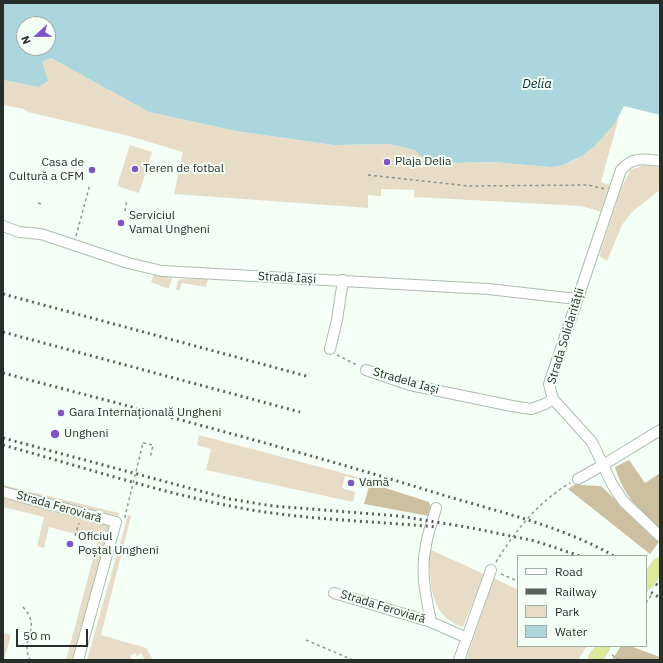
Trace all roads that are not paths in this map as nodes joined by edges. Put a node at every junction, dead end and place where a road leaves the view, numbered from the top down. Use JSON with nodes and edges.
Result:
{"nodes":[{"id":1,"x":660,"y":161,"type":"edge"},
{"id":2,"x":3,"y":226,"type":"edge"},
{"id":3,"x":343,"y":280,"type":"junction"},
{"id":4,"x":577,"y":299,"type":"junction"},
{"id":5,"x":330,"y":349,"type":"road end"},
{"id":6,"x":366,"y":370,"type":"road end"},
{"id":7,"x":553,"y":399,"type":"junction"},
{"id":8,"x":660,"y":430,"type":"edge"},
{"id":9,"x":603,"y":465,"type":"junction"},
{"id":10,"x":578,"y":479,"type":"road end"},
{"id":11,"x":3,"y":492,"type":"edge"},
{"id":12,"x":436,"y":508,"type":"dead end"},
{"id":13,"x":660,"y":536,"type":"edge"},
{"id":14,"x":660,"y":563,"type":"edge"},
{"id":15,"x":491,"y":570,"type":"road end"},
{"id":16,"x":647,"y":582,"type":"edge"},
{"id":17,"x":334,"y":592,"type":"dead end"},
{"id":18,"x":431,"y":622,"type":"junction"},
{"id":19,"x":467,"y":638,"type":"junction"},
{"id":20,"x":603,"y":647,"type":"edge"},
{"id":21,"x":78,"y":660,"type":"edge"},
{"id":22,"x":459,"y":660,"type":"edge"},
{"id":23,"x":594,"y":660,"type":"edge"}],
"edges":[{"from":1,"to":4,"type":"street","name":"Strada Solidarității"},
{"from":2,"to":3,"type":"street","name":"Strada Iași"},
{"from":3,"to":4,"type":"street","name":"Strada Iași"},
{"from":3,"to":5,"type":"street"},
{"from":4,"to":7,"type":"street","name":"Strada Solidarității"},
{"from":6,"to":7,"type":"street","name":"Stradela Iași"},
{"from":7,"to":9,"type":"street","name":"Strada Solidarității"},
{"from":8,"to":9,"type":"street"},
{"from":9,"to":10,"type":"street"},
{"from":9,"to":13,"type":"street","name":"Strada Solidarității"},
{"from":11,"to":21,"type":"street","name":"Strada Feroviară"},
{"from":12,"to":18,"type":"street","name":"Strada Feroviară"},
{"from":14,"to":16,"type":"main road","bridge":true},
{"from":15,"to":19,"type":"street"},
{"from":17,"to":18,"type":"street","name":"Strada Feroviară"},
{"from":18,"to":19,"type":"street","name":"Strada Feroviară"},
{"from":19,"to":22,"type":"street"},
{"from":20,"to":23,"type":"main road","bridge":true}]}
